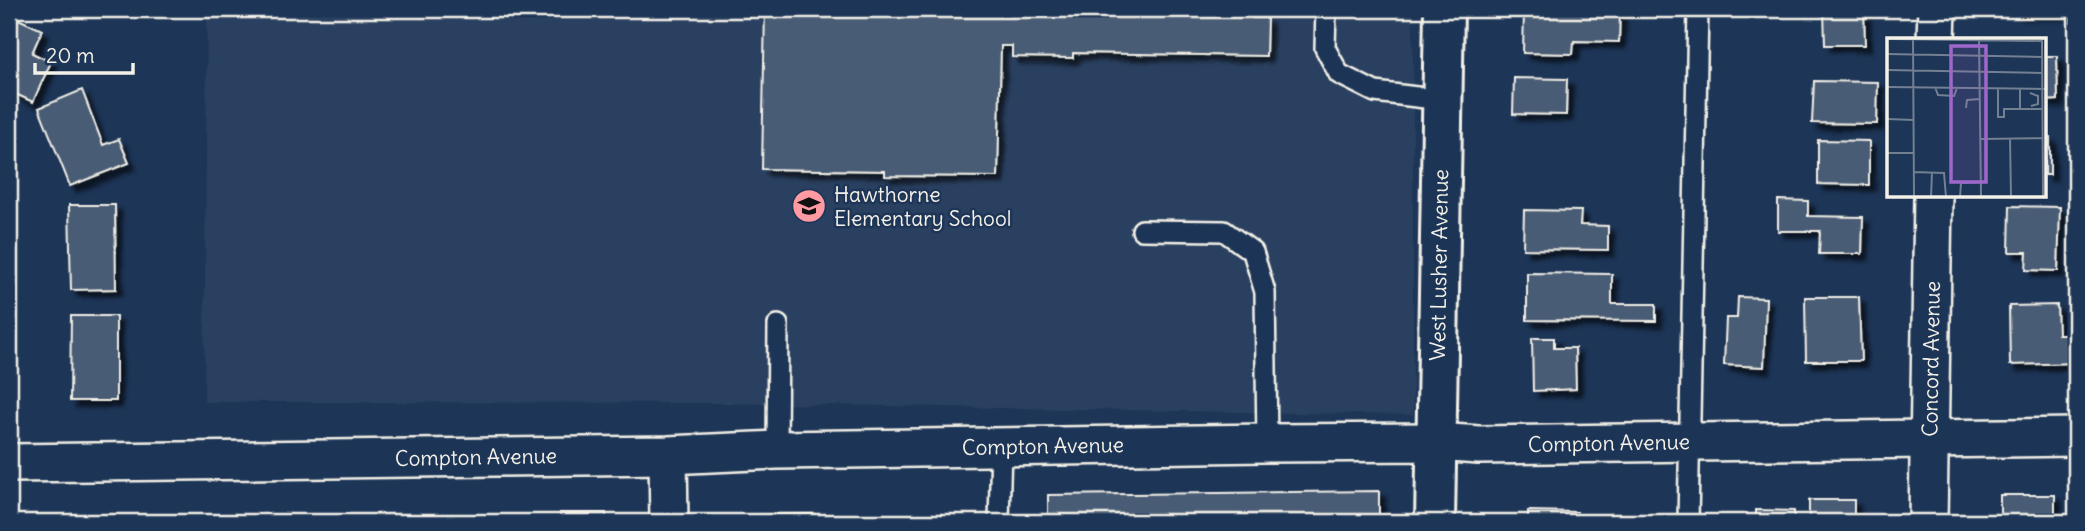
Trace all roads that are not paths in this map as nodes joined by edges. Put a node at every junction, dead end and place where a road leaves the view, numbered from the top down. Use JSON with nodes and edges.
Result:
{"nodes":[{"id":1,"x":1326,"y":9,"type":"edge"},
{"id":2,"x":1444,"y":9,"type":"edge"},
{"id":3,"x":1698,"y":9,"type":"edge"},
{"id":4,"x":1937,"y":9,"type":"edge"},
{"id":5,"x":1936,"y":38,"type":"edge"},
{"id":6,"x":1443,"y":100,"type":"junction"},
{"id":7,"x":1933,"y":198,"type":"edge"},
{"id":8,"x":1142,"y":230,"type":"dead end"},
{"id":9,"x":778,"y":325,"type":"dead end"},
{"id":10,"x":1929,"y":438,"type":"junction"},
{"id":11,"x":2076,"y":438,"type":"edge"},
{"id":12,"x":1436,"y":442,"type":"junction"},
{"id":13,"x":1690,"y":442,"type":"junction"},
{"id":14,"x":1267,"y":443,"type":"junction"},
{"id":15,"x":1001,"y":446,"type":"junction"},
{"id":16,"x":777,"y":450,"type":"junction"},
{"id":17,"x":668,"y":455,"type":"junction"},
{"id":18,"x":9,"y":463,"type":"edge"},
{"id":19,"x":669,"y":522,"type":"edge"},
{"id":20,"x":999,"y":522,"type":"edge"},
{"id":21,"x":1435,"y":522,"type":"edge"},
{"id":22,"x":1689,"y":522,"type":"edge"},
{"id":23,"x":1928,"y":522,"type":"edge"}],
"edges":[{"from":1,"to":6,"type":"lane"},
{"from":2,"to":6,"type":"main road","name":"West Lusher Avenue"},
{"from":3,"to":13,"type":"lane"},
{"from":4,"to":5,"type":"street"},
{"from":6,"to":12,"type":"main road","name":"West Lusher Avenue"},
{"from":7,"to":10,"type":"street","name":"Concord Avenue"},
{"from":8,"to":14,"type":"lane"},
{"from":9,"to":16,"type":"lane"},
{"from":10,"to":11,"type":"street","name":"Compton Avenue"},
{"from":10,"to":13,"type":"street","name":"Compton Avenue"},
{"from":10,"to":23,"type":"street","name":"Concord Avenue"},
{"from":12,"to":13,"type":"street","name":"Compton Avenue"},
{"from":12,"to":14,"type":"street","name":"Compton Avenue"},
{"from":12,"to":21,"type":"main road","name":"West Lusher Avenue"},
{"from":13,"to":22,"type":"lane"},
{"from":14,"to":15,"type":"street","name":"Compton Avenue"},
{"from":15,"to":16,"type":"street","name":"Compton Avenue"},
{"from":15,"to":20,"type":"lane"},
{"from":16,"to":17,"type":"street","name":"Compton Avenue"},
{"from":17,"to":18,"type":"street","name":"Compton Avenue"},
{"from":17,"to":19,"type":"street"}]}
